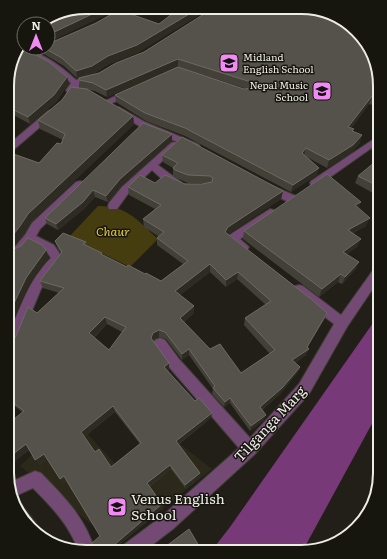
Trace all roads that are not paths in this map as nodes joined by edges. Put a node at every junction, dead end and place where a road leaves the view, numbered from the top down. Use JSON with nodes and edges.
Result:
{"nodes":[{"id":1,"x":118,"y":14,"type":"edge"},
{"id":2,"x":100,"y":24,"type":"edge"},
{"id":3,"x":43,"y":56,"type":"edge"},
{"id":4,"x":102,"y":74,"type":"edge"},
{"id":5,"x":75,"y":83,"type":"junction"},
{"id":6,"x":135,"y":89,"type":"edge"},
{"id":7,"x":107,"y":102,"type":"junction"},
{"id":8,"x":181,"y":139,"type":"junction"},
{"id":9,"x":373,"y":143,"type":"edge"},
{"id":10,"x":14,"y":145,"type":"edge"},
{"id":11,"x":206,"y":152,"type":"edge"},
{"id":12,"x":153,"y":166,"type":"junction"},
{"id":13,"x":87,"y":177,"type":"edge"},
{"id":14,"x":259,"y":183,"type":"edge"},
{"id":15,"x":310,"y":187,"type":"edge"},
{"id":16,"x":187,"y":188,"type":"edge"},
{"id":17,"x":113,"y":206,"type":"dead end"},
{"id":18,"x":29,"y":238,"type":"junction"},
{"id":19,"x":14,"y":252,"type":"edge"},
{"id":20,"x":253,"y":254,"type":"edge"},
{"id":21,"x":373,"y":279,"type":"edge"},
{"id":22,"x":288,"y":281,"type":"edge"},
{"id":23,"x":342,"y":323,"type":"junction"},
{"id":24,"x":14,"y":335,"type":"edge"},
{"id":25,"x":160,"y":344,"type":"dead end"},
{"id":26,"x":250,"y":449,"type":"junction"},
{"id":27,"x":15,"y":488,"type":"edge"},
{"id":28,"x":84,"y":545,"type":"edge"},
{"id":29,"x":137,"y":545,"type":"edge"}],
"edges":[{"from":1,"to":2,"type":"street"},
{"from":3,"to":5,"type":"street"},
{"from":4,"to":5,"type":"street"},
{"from":5,"to":7,"type":"street"},
{"from":5,"to":10,"type":"street"},
{"from":6,"to":7,"type":"street"},
{"from":7,"to":8,"type":"street"},
{"from":8,"to":11,"type":"street"},
{"from":8,"to":12,"type":"street"},
{"from":9,"to":15,"type":"street"},
{"from":12,"to":16,"type":"street"},
{"from":12,"to":17,"type":"street"},
{"from":13,"to":18,"type":"street"},
{"from":14,"to":20,"type":"street"},
{"from":18,"to":19,"type":"street"},
{"from":18,"to":24,"type":"street"},
{"from":21,"to":23,"type":"street","name":"Tilganga Marg"},
{"from":22,"to":23,"type":"street"},
{"from":23,"to":26,"type":"street","name":"Tilganga Marg"},
{"from":25,"to":26,"type":"street"},
{"from":26,"to":29,"type":"street","name":"Tilganga Marg"},
{"from":27,"to":28,"type":"street"}]}
